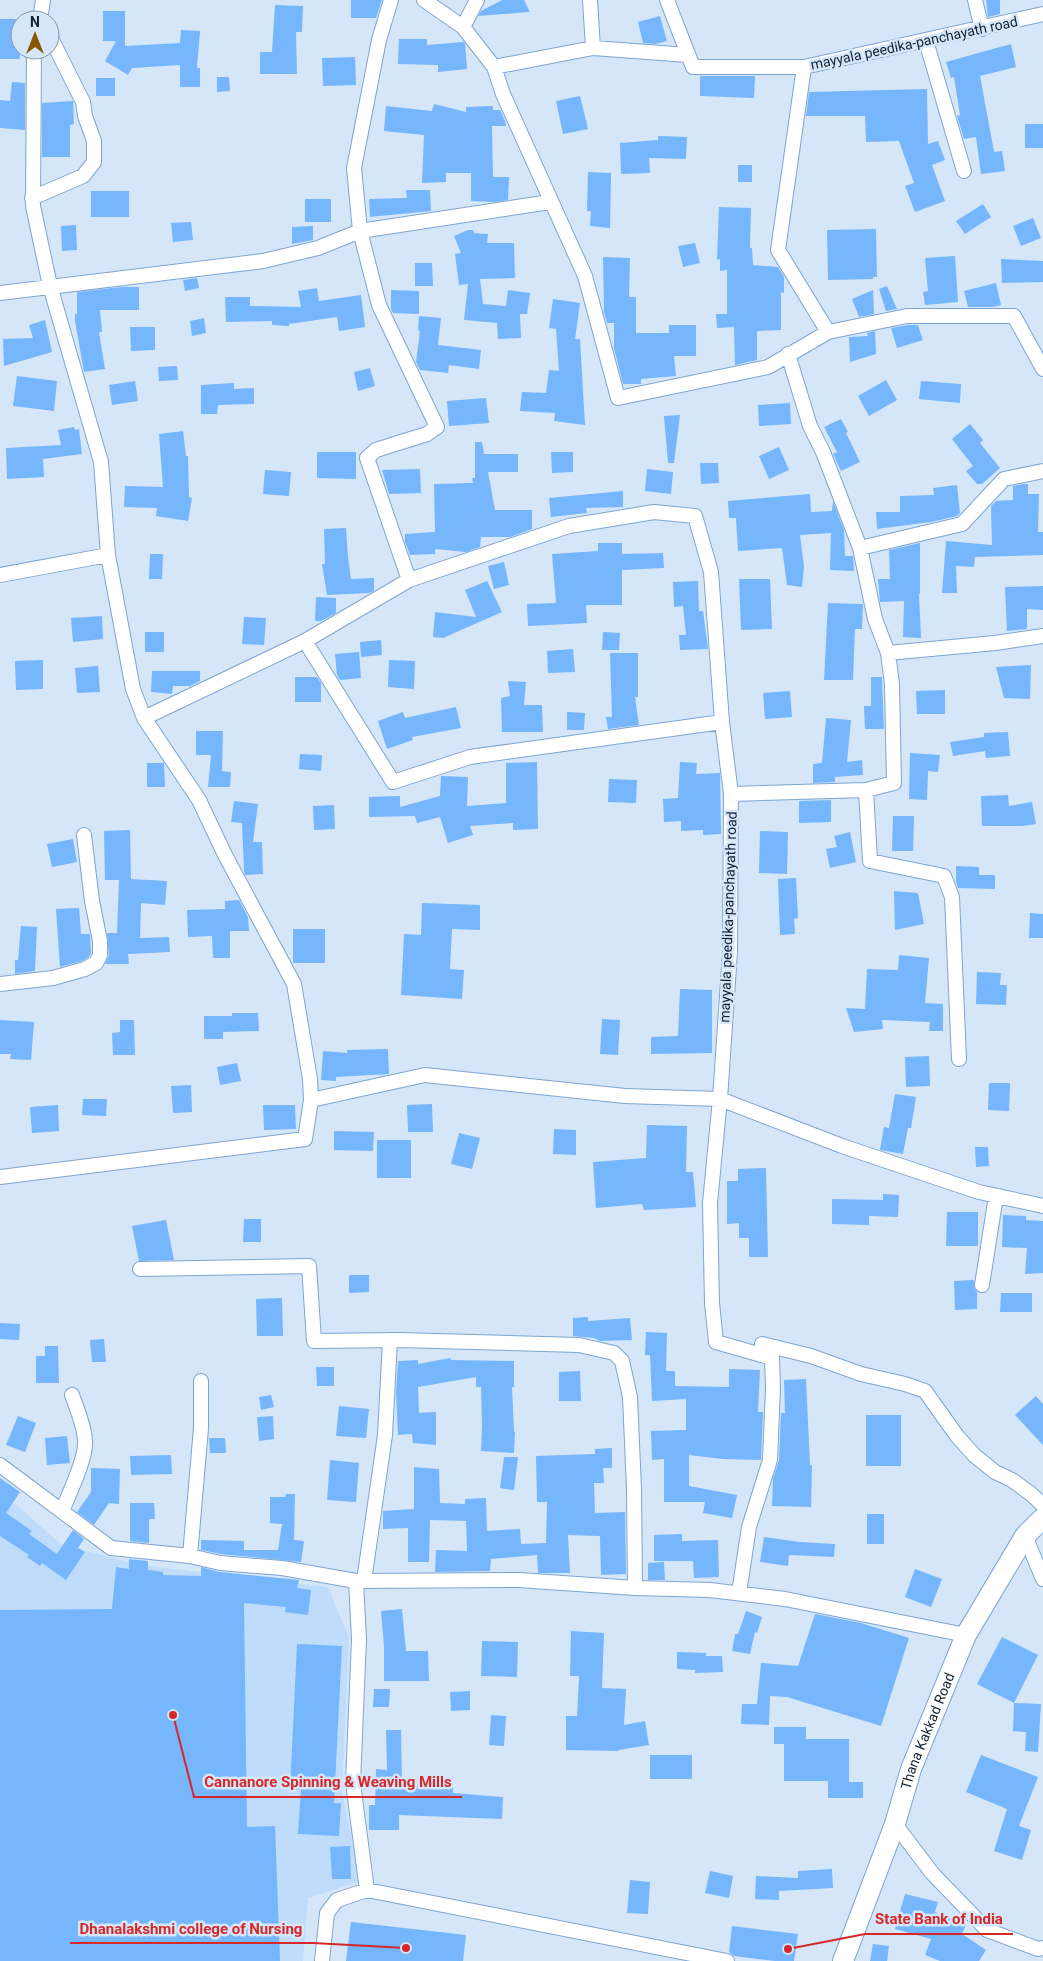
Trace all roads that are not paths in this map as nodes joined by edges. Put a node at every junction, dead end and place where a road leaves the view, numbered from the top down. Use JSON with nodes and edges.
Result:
{"nodes":[{"id":1,"x":391,"y":0,"type":"edge"},
{"id":2,"x":424,"y":0,"type":"edge"},
{"id":3,"x":477,"y":0,"type":"edge"},
{"id":4,"x":590,"y":0,"type":"edge"},
{"id":5,"x":667,"y":0,"type":"edge"},
{"id":6,"x":975,"y":0,"type":"edge"},
{"id":7,"x":1043,"y":14,"type":"edge"},
{"id":8,"x":463,"y":27,"type":"junction"},
{"id":9,"x":982,"y":29,"type":"junction"},
{"id":10,"x":926,"y":41,"type":"junction"},
{"id":11,"x":593,"y":48,"type":"junction"},
{"id":12,"x":688,"y":55,"type":"junction"},
{"id":13,"x":60,"y":56,"type":"edge"},
{"id":14,"x":34,"y":60,"type":"edge"},
{"id":15,"x":494,"y":67,"type":"junction"},
{"id":16,"x":804,"y":67,"type":"junction"},
{"id":17,"x":964,"y":170,"type":"dead end"},
{"id":18,"x":32,"y":198,"type":"junction"},
{"id":19,"x":550,"y":202,"type":"junction"},
{"id":20,"x":360,"y":231,"type":"junction"},
{"id":21,"x":50,"y":286,"type":"junction"},
{"id":22,"x":0,"y":293,"type":"edge"},
{"id":23,"x":828,"y":332,"type":"junction"},
{"id":24,"x":788,"y":354,"type":"junction"},
{"id":25,"x":1043,"y":369,"type":"edge"},
{"id":26,"x":1043,"y":472,"type":"edge"},
{"id":27,"x":860,"y":548,"type":"junction"},
{"id":28,"x":108,"y":555,"type":"junction"},
{"id":29,"x":0,"y":575,"type":"edge"},
{"id":30,"x":409,"y":580,"type":"junction"},
{"id":31,"x":1043,"y":636,"type":"edge"},
{"id":32,"x":305,"y":641,"type":"junction"},
{"id":33,"x":888,"y":654,"type":"junction"},
{"id":34,"x":144,"y":718,"type":"junction"},
{"id":35,"x":722,"y":722,"type":"junction"},
{"id":36,"x":866,"y":790,"type":"junction"},
{"id":37,"x":731,"y":794,"type":"junction"},
{"id":38,"x":84,"y":835,"type":"dead end"},
{"id":39,"x":0,"y":984,"type":"edge"},
{"id":40,"x":958,"y":1059,"type":"dead end"},
{"id":41,"x":720,"y":1099,"type":"junction"},
{"id":42,"x":311,"y":1100,"type":"junction"},
{"id":43,"x":0,"y":1177,"type":"edge"},
{"id":44,"x":996,"y":1196,"type":"junction"},
{"id":45,"x":1043,"y":1206,"type":"edge"},
{"id":46,"x":140,"y":1269,"type":"dead end"},
{"id":47,"x":982,"y":1285,"type":"dead end"},
{"id":48,"x":390,"y":1340,"type":"junction"},
{"id":49,"x":772,"y":1358,"type":"junction"},
{"id":50,"x":201,"y":1380,"type":"dead end"},
{"id":51,"x":72,"y":1395,"type":"dead end"},
{"id":52,"x":0,"y":1465,"type":"edge"},
{"id":53,"x":1043,"y":1505,"type":"edge"},
{"id":54,"x":62,"y":1511,"type":"junction"},
{"id":55,"x":1043,"y":1518,"type":"edge"},
{"id":56,"x":1025,"y":1536,"type":"junction"},
{"id":57,"x":190,"y":1556,"type":"junction"},
{"id":58,"x":1043,"y":1579,"type":"edge"},
{"id":59,"x":360,"y":1581,"type":"junction"},
{"id":60,"x":635,"y":1588,"type":"junction"},
{"id":61,"x":739,"y":1593,"type":"junction"},
{"id":62,"x":966,"y":1635,"type":"junction"},
{"id":63,"x":894,"y":1824,"type":"junction"},
{"id":64,"x":367,"y":1890,"type":"junction"},
{"id":65,"x":1043,"y":1948,"type":"edge"},
{"id":66,"x":322,"y":1961,"type":"edge"},
{"id":67,"x":727,"y":1961,"type":"edge"},
{"id":68,"x":843,"y":1961,"type":"edge"}],
"edges":[{"from":1,"to":20,"type":"street"},
{"from":2,"to":8,"type":"street"},
{"from":3,"to":8,"type":"street"},
{"from":4,"to":11,"type":"street"},
{"from":5,"to":12,"type":"street"},
{"from":6,"to":9,"type":"street"},
{"from":7,"to":9,"type":"street","name":"mayyala peedika-panchayath road"},
{"from":8,"to":15,"type":"street"},
{"from":9,"to":10,"type":"street","name":"mayyala peedika-panchayath road"},
{"from":10,"to":16,"type":"street","name":"mayyala peedika-panchayath road"},
{"from":10,"to":17,"type":"street"},
{"from":11,"to":12,"type":"street"},
{"from":11,"to":15,"type":"street"},
{"from":12,"to":16,"type":"street"},
{"from":13,"to":18,"type":"street"},
{"from":14,"to":18,"type":"street"},
{"from":15,"to":19,"type":"street"},
{"from":16,"to":23,"type":"street","name":"mayyala peedika-panchayath road"},
{"from":18,"to":21,"type":"street"},
{"from":19,"to":20,"type":"street"},
{"from":19,"to":24,"type":"street"},
{"from":20,"to":21,"type":"street"},
{"from":20,"to":30,"type":"street"},
{"from":21,"to":22,"type":"street"},
{"from":21,"to":28,"type":"street"},
{"from":23,"to":24,"type":"street"},
{"from":23,"to":25,"type":"street"},
{"from":24,"to":27,"type":"street","name":"mayyala peedika-panchayath road"},
{"from":26,"to":27,"type":"street"},
{"from":27,"to":33,"type":"street","name":"mayyala peedika-panchayath road"},
{"from":28,"to":29,"type":"street"},
{"from":28,"to":34,"type":"street"},
{"from":30,"to":32,"type":"street"},
{"from":30,"to":35,"type":"street"},
{"from":31,"to":33,"type":"street"},
{"from":32,"to":34,"type":"street"},
{"from":32,"to":35,"type":"street"},
{"from":33,"to":36,"type":"street","name":"mayyala peedika-panchayath road"},
{"from":34,"to":42,"type":"street"},
{"from":35,"to":37,"type":"street"},
{"from":36,"to":37,"type":"street","name":"mayyala peedika-panchayath road"},
{"from":36,"to":40,"type":"street"},
{"from":37,"to":41,"type":"street","name":"mayyala peedika-panchayath road"},
{"from":38,"to":39,"type":"street"},
{"from":41,"to":42,"type":"street"},
{"from":41,"to":44,"type":"street"},
{"from":41,"to":49,"type":"street","name":"mayyala peedika-panchayath road"},
{"from":42,"to":43,"type":"street"},
{"from":44,"to":45,"type":"street"},
{"from":44,"to":47,"type":"street"},
{"from":46,"to":48,"type":"street"},
{"from":48,"to":59,"type":"street"},
{"from":48,"to":60,"type":"street"},
{"from":49,"to":53,"type":"street"},
{"from":49,"to":61,"type":"street"},
{"from":50,"to":57,"type":"street"},
{"from":51,"to":54,"type":"street"},
{"from":52,"to":54,"type":"street"},
{"from":54,"to":57,"type":"street"},
{"from":55,"to":56,"type":"main road","name":"Thana Kakkad Road"},
{"from":56,"to":58,"type":"street"},
{"from":56,"to":62,"type":"main road","name":"Thana Kakkad Road"},
{"from":57,"to":59,"type":"street"},
{"from":59,"to":60,"type":"street"},
{"from":59,"to":64,"type":"street"},
{"from":60,"to":61,"type":"street"},
{"from":61,"to":62,"type":"street"},
{"from":62,"to":63,"type":"main road","name":"Thana Kakkad Road"},
{"from":63,"to":65,"type":"street"},
{"from":63,"to":68,"type":"main road","name":"Thana Kakkad Road"},
{"from":64,"to":66,"type":"street"},
{"from":64,"to":67,"type":"street"}]}
